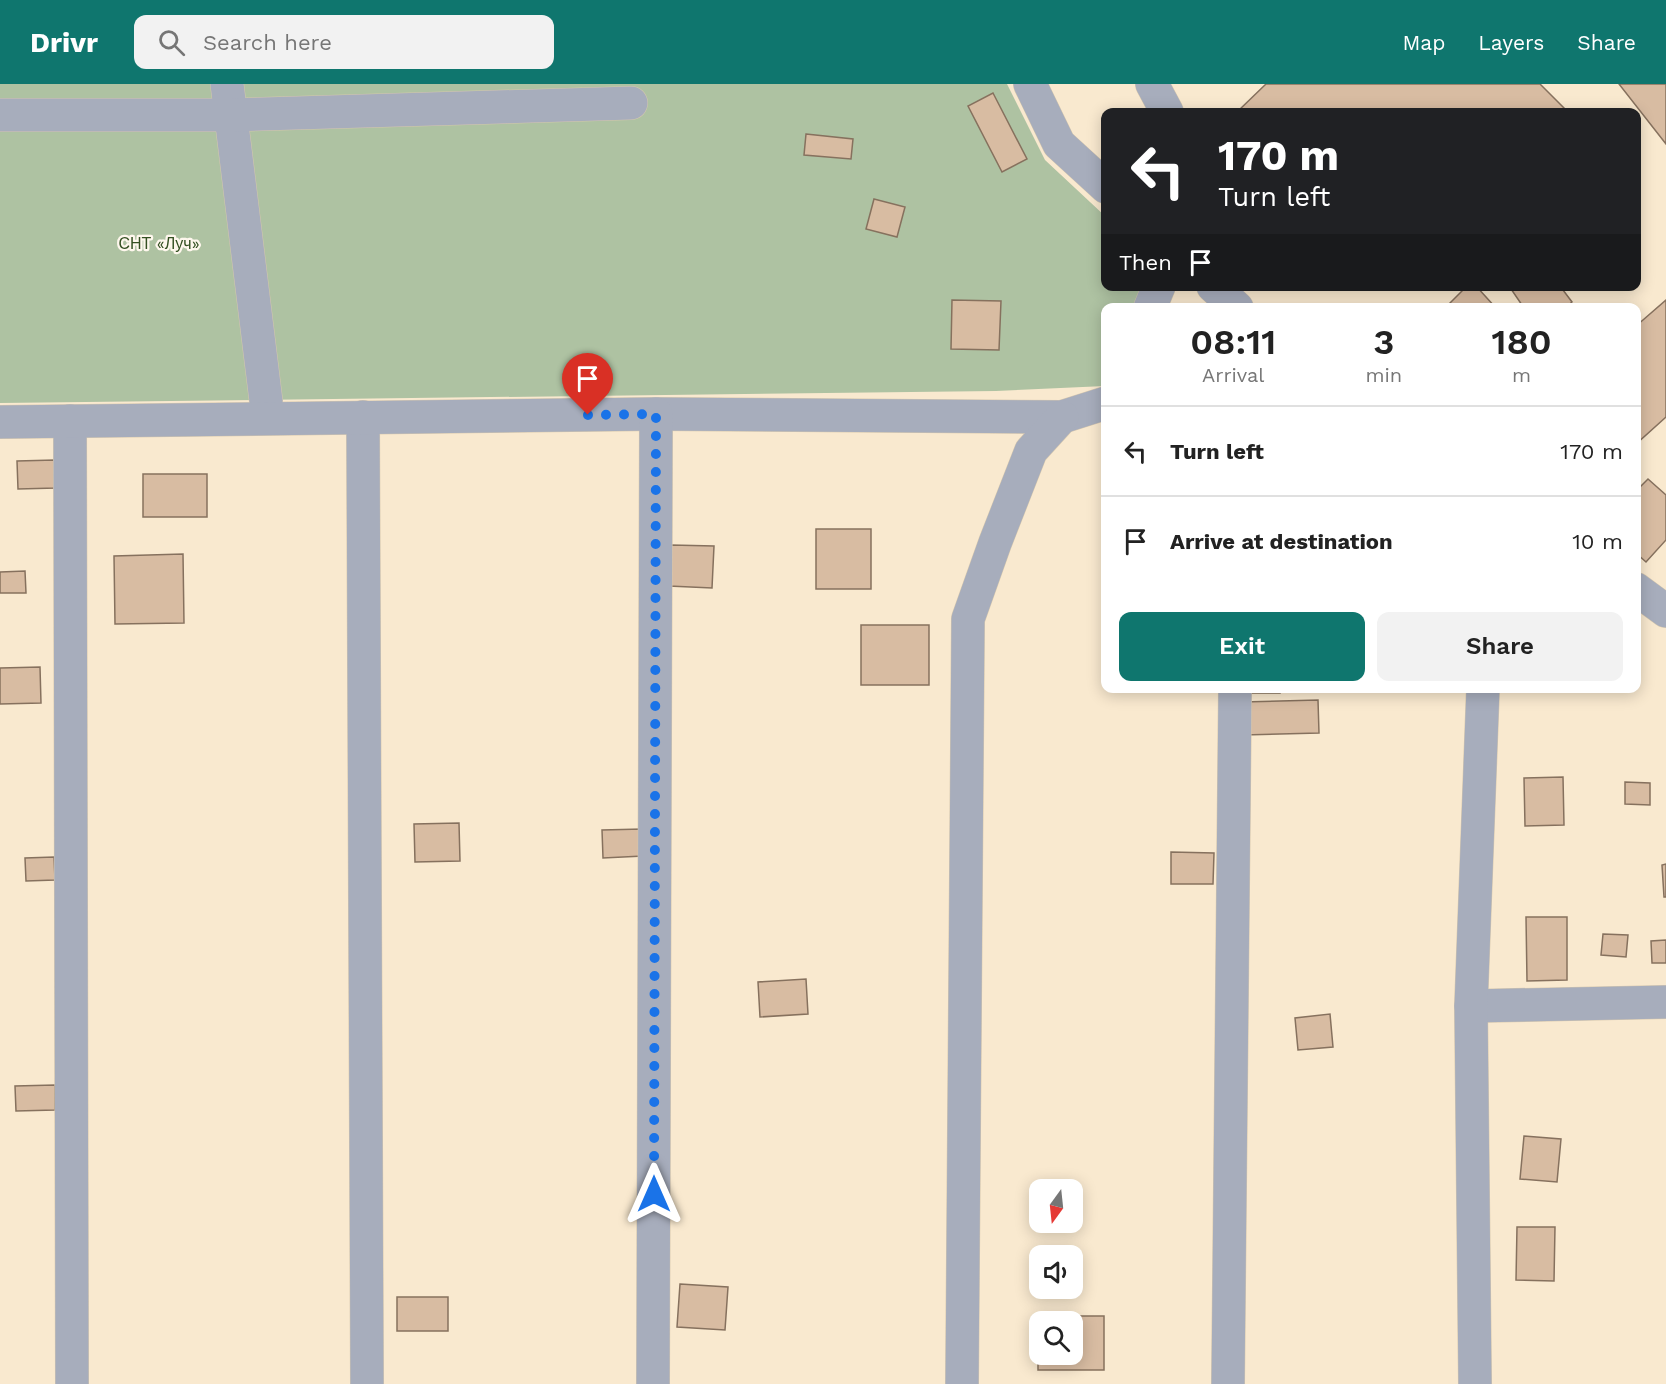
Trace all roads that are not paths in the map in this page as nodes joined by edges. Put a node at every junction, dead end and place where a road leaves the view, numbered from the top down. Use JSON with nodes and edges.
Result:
{"nodes":[{"id":1,"x":1030,"y":84,"type":"edge"},
{"id":2,"x":1152,"y":84,"type":"edge"},
{"id":3,"x":229,"y":99,"type":"edge"},
{"id":4,"x":631,"y":104,"type":"dead end"},
{"id":5,"x":1165,"y":108,"type":"edge"},
{"id":6,"x":0,"y":115,"type":"edge"},
{"id":7,"x":1101,"y":182,"type":"edge"},
{"id":8,"x":266,"y":401,"type":"dead end"},
{"id":9,"x":1101,"y":405,"type":"edge"},
{"id":10,"x":656,"y":414,"type":"junction"},
{"id":11,"x":363,"y":417,"type":"junction"},
{"id":12,"x":1062,"y":417,"type":"junction"},
{"id":13,"x":70,"y":421,"type":"junction"},
{"id":14,"x":0,"y":422,"type":"edge"},
{"id":15,"x":1641,"y":593,"type":"edge"},
{"id":16,"x":1666,"y":611,"type":"edge"},
{"id":17,"x":1234,"y":693,"type":"edge"},
{"id":18,"x":1483,"y":693,"type":"edge"},
{"id":19,"x":1666,"y":1002,"type":"edge"},
{"id":20,"x":1471,"y":1006,"type":"junction"},
{"id":21,"x":72,"y":1384,"type":"edge"},
{"id":22,"x":367,"y":1384,"type":"edge"},
{"id":23,"x":653,"y":1384,"type":"edge"},
{"id":24,"x":962,"y":1384,"type":"edge"},
{"id":25,"x":1228,"y":1384,"type":"edge"},
{"id":26,"x":1475,"y":1384,"type":"edge"}],
"edges":[{"from":1,"to":7,"type":"street"},
{"from":2,"to":5,"type":"street"},
{"from":3,"to":4,"type":"street"},
{"from":3,"to":6,"type":"street"},
{"from":3,"to":8,"type":"street"},
{"from":9,"to":12,"type":"street"},
{"from":10,"to":11,"type":"street"},
{"from":10,"to":12,"type":"street"},
{"from":10,"to":23,"type":"street"},
{"from":11,"to":13,"type":"street"},
{"from":11,"to":22,"type":"street"},
{"from":12,"to":24,"type":"street"},
{"from":13,"to":14,"type":"street"},
{"from":13,"to":21,"type":"street"},
{"from":15,"to":16,"type":"street"},
{"from":17,"to":25,"type":"street"},
{"from":18,"to":20,"type":"street"},
{"from":19,"to":20,"type":"street"},
{"from":20,"to":26,"type":"street"}]}
